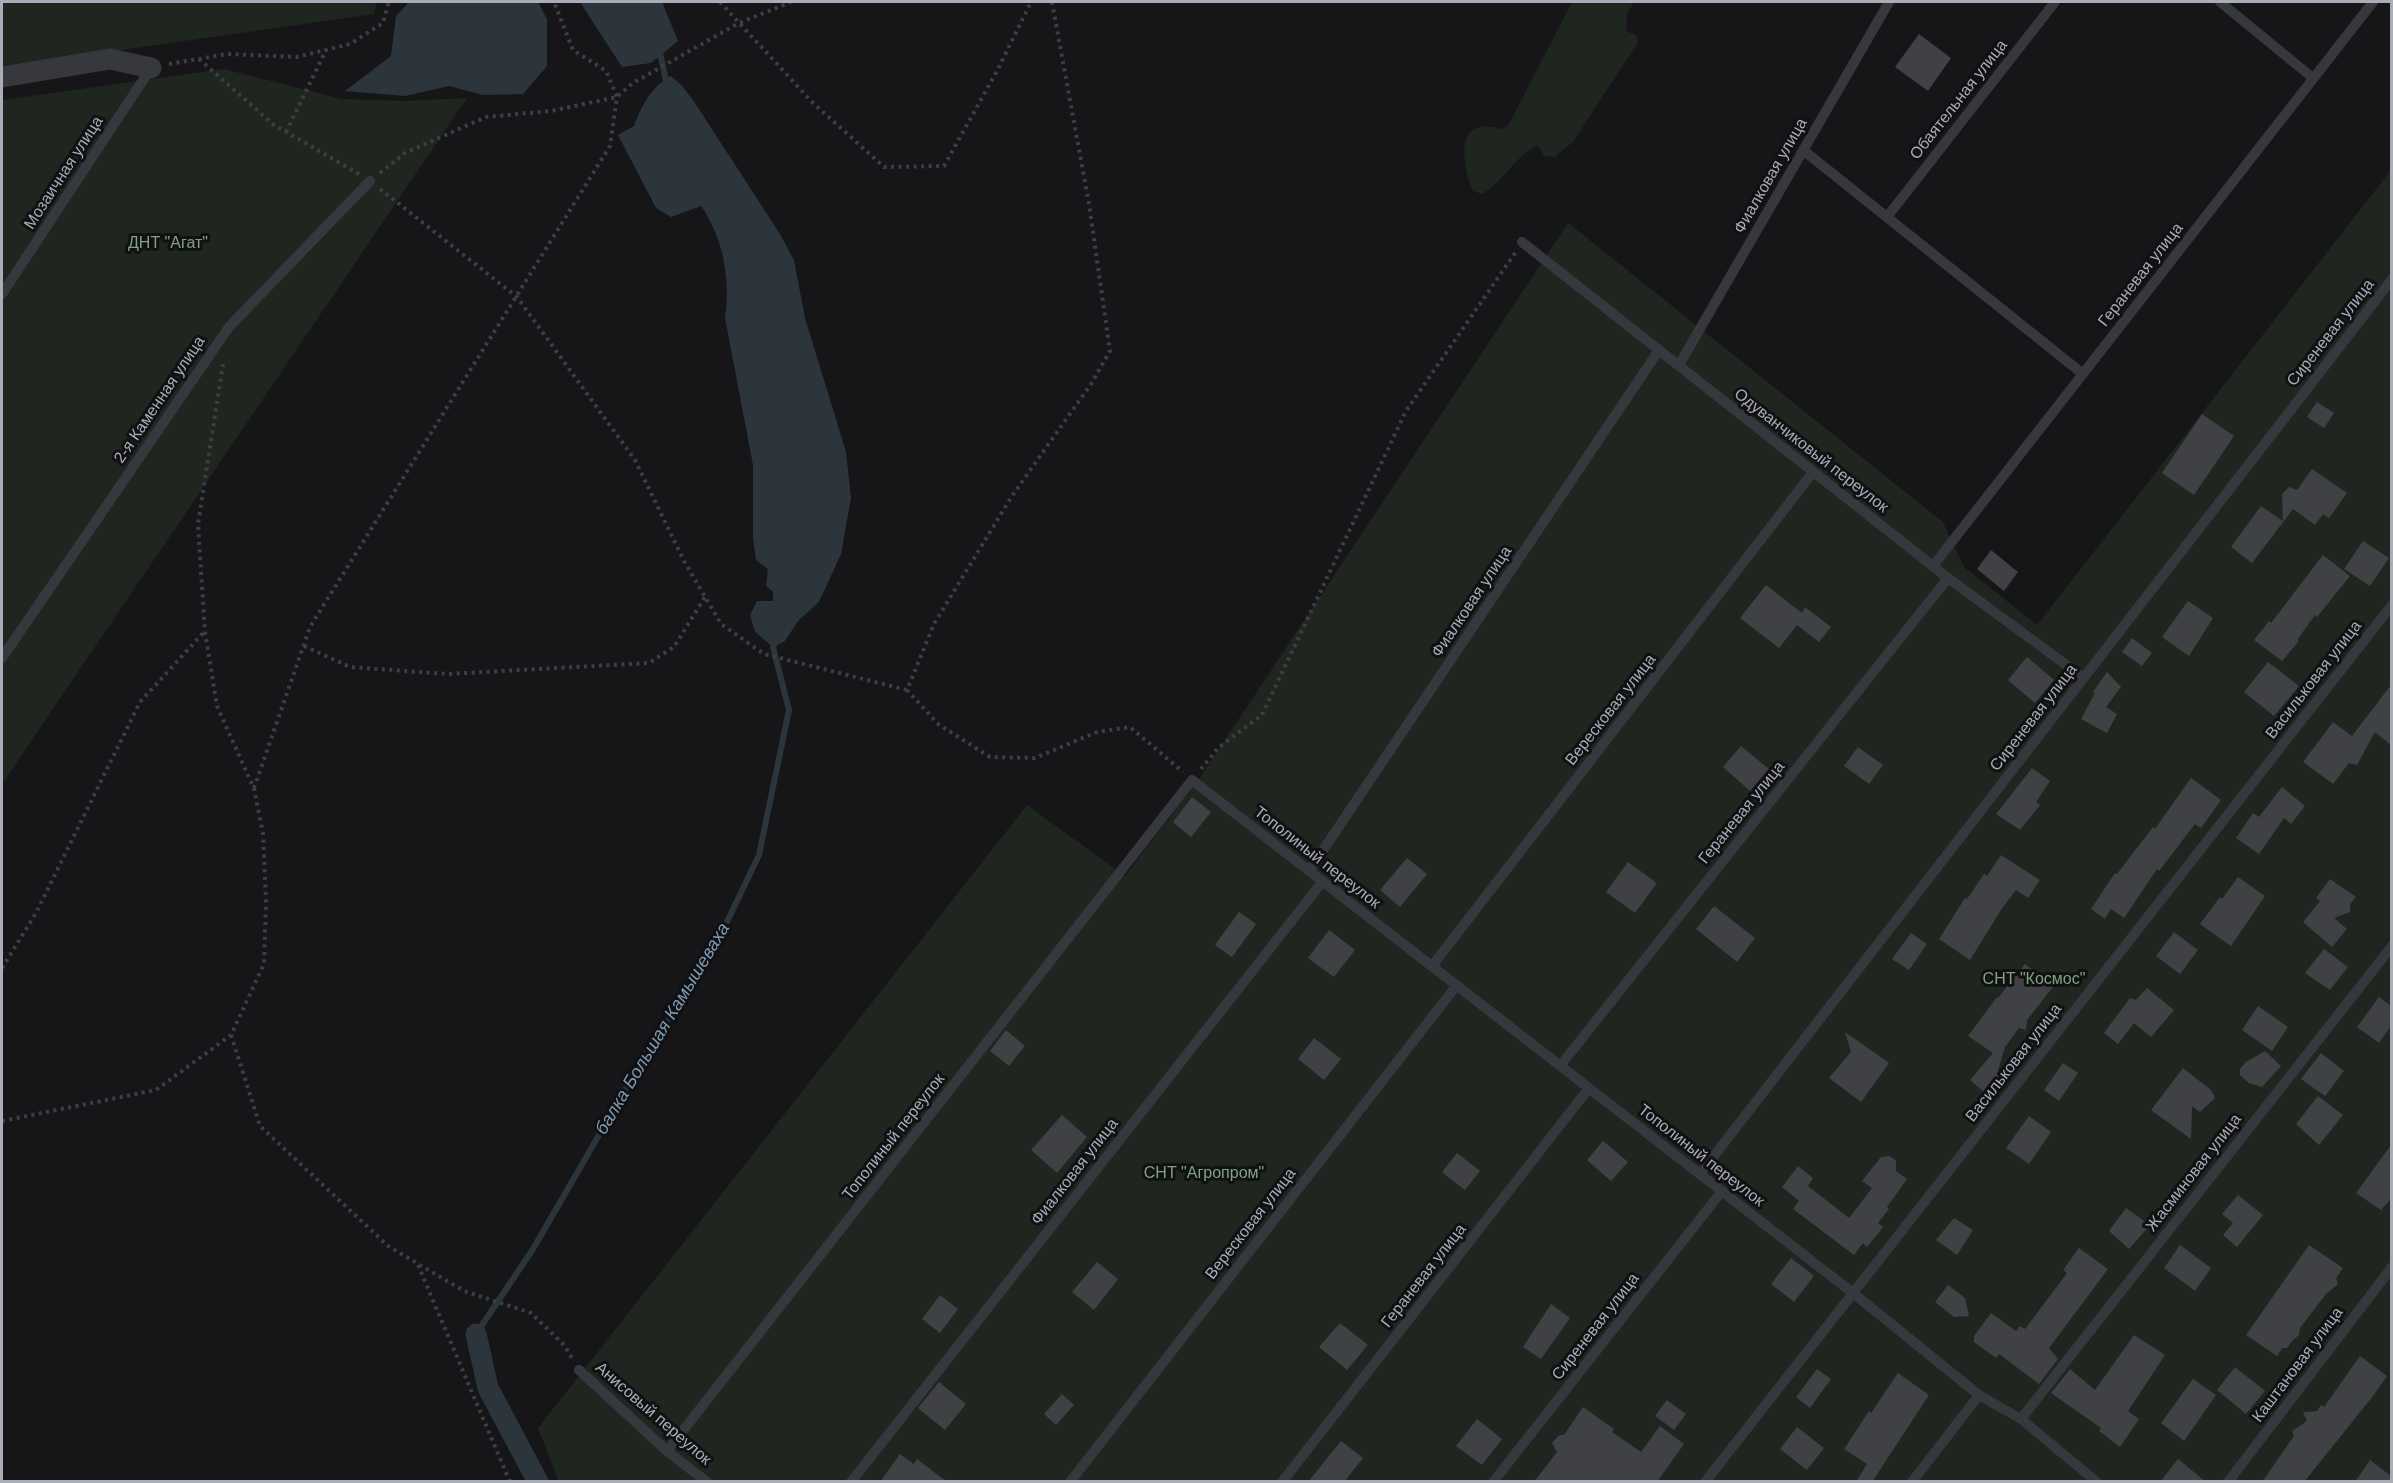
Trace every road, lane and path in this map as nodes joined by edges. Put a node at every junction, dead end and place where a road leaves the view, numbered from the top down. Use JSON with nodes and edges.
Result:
{"nodes":[{"id":1,"x":389,"y":2,"type":"edge"},
{"id":2,"x":554,"y":2,"type":"edge"},
{"id":3,"x":720,"y":2,"type":"edge"},
{"id":4,"x":791,"y":2,"type":"edge"},
{"id":5,"x":1031,"y":2,"type":"edge"},
{"id":6,"x":1052,"y":2,"type":"edge"},
{"id":7,"x":1889,"y":2,"type":"edge"},
{"id":8,"x":2055,"y":2,"type":"edge"},
{"id":9,"x":2220,"y":2,"type":"edge"},
{"id":10,"x":2373,"y":2,"type":"edge"},
{"id":11,"x":739,"y":24,"type":"junction"},
{"id":12,"x":327,"y":50,"type":"junction"},
{"id":13,"x":199,"y":59,"type":"junction"},
{"id":14,"x":151,"y":68,"type":"junction"},
{"id":15,"x":2,"y":77,"type":"edge"},
{"id":16,"x":2313,"y":78,"type":"junction"},
{"id":17,"x":617,"y":97,"type":"junction"},
{"id":18,"x":286,"y":132,"type":"junction"},
{"id":19,"x":1803,"y":150,"type":"junction"},
{"id":20,"x":370,"y":181,"type":"junction"},
{"id":21,"x":1887,"y":218,"type":"junction"},
{"id":22,"x":1522,"y":242,"type":"joint"},
{"id":23,"x":2391,"y":279,"type":"edge"},
{"id":24,"x":2,"y":294,"type":"edge"},
{"id":25,"x":517,"y":297,"type":"junction"},
{"id":26,"x":1659,"y":350,"type":"junction"},
{"id":27,"x":223,"y":362,"type":"dead end"},
{"id":28,"x":1678,"y":365,"type":"junction"},
{"id":29,"x":2083,"y":374,"type":"junction"},
{"id":30,"x":1813,"y":472,"type":"junction"},
{"id":31,"x":1933,"y":566,"type":"junction"},
{"id":32,"x":1948,"y":578,"type":"junction"},
{"id":33,"x":705,"y":597,"type":"junction"},
{"id":34,"x":2391,"y":605,"type":"edge"},
{"id":35,"x":205,"y":632,"type":"junction"},
{"id":36,"x":304,"y":646,"type":"junction"},
{"id":37,"x":2,"y":658,"type":"edge"},
{"id":38,"x":2084,"y":678,"type":"junction"},
{"id":39,"x":907,"y":690,"type":"junction"},
{"id":40,"x":1192,"y":780,"type":"junction"},
{"id":41,"x":254,"y":789,"type":"junction"},
{"id":42,"x":1309,"y":871,"type":"junction"},
{"id":43,"x":1323,"y":881,"type":"junction"},
{"id":44,"x":2391,"y":946,"type":"edge"},
{"id":45,"x":1432,"y":966,"type":"junction"},
{"id":46,"x":2,"y":968,"type":"edge"},
{"id":47,"x":1457,"y":985,"type":"junction"},
{"id":48,"x":231,"y":1035,"type":"junction"},
{"id":49,"x":1560,"y":1066,"type":"junction"},
{"id":50,"x":1589,"y":1088,"type":"junction"},
{"id":51,"x":2,"y":1121,"type":"edge"},
{"id":52,"x":1700,"y":1174,"type":"junction"},
{"id":53,"x":1722,"y":1191,"type":"junction"},
{"id":54,"x":418,"y":1265,"type":"junction"},
{"id":55,"x":2391,"y":1268,"type":"edge"},
{"id":56,"x":1853,"y":1293,"type":"junction"},
{"id":57,"x":579,"y":1370,"type":"joint"},
{"id":58,"x":1980,"y":1395,"type":"junction"},
{"id":59,"x":2021,"y":1419,"type":"junction"},
{"id":60,"x":667,"y":1451,"type":"junction"},
{"id":61,"x":510,"y":1482,"type":"edge"},
{"id":62,"x":706,"y":1482,"type":"edge"},
{"id":63,"x":851,"y":1482,"type":"edge"},
{"id":64,"x":1070,"y":1482,"type":"edge"},
{"id":65,"x":1282,"y":1482,"type":"edge"},
{"id":66,"x":1493,"y":1482,"type":"edge"},
{"id":67,"x":1705,"y":1482,"type":"edge"},
{"id":68,"x":1912,"y":1482,"type":"edge"},
{"id":69,"x":2097,"y":1482,"type":"edge"},
{"id":70,"x":2228,"y":1482,"type":"edge"}],
"edges":[{"from":1,"to":12,"type":"path"},
{"from":2,"to":17,"type":"path"},
{"from":3,"to":11,"type":"path"},
{"from":4,"to":11,"type":"path"},
{"from":5,"to":11,"type":"path"},
{"from":6,"to":39,"type":"path"},
{"from":7,"to":19,"type":"lane","name":"Фиалковая улица"},
{"from":8,"to":21,"type":"lane","name":"Обаятельная улица"},
{"from":9,"to":16,"type":"lane"},
{"from":10,"to":16,"type":"lane","name":"Гераневая улица"},
{"from":11,"to":17,"type":"path"},
{"from":12,"to":13,"type":"path"},
{"from":12,"to":18,"type":"path"},
{"from":13,"to":14,"type":"path"},
{"from":13,"to":18,"type":"path"},
{"from":14,"to":15,"type":"street"},
{"from":14,"to":24,"type":"lane","name":"Мозаичная улица"},
{"from":16,"to":29,"type":"lane","name":"Гераневая улица"},
{"from":17,"to":20,"type":"path"},
{"from":17,"to":25,"type":"path"},
{"from":18,"to":20,"type":"path"},
{"from":19,"to":21,"type":"lane"},
{"from":19,"to":28,"type":"lane","name":"Фиалковая улица"},
{"from":20,"to":25,"type":"path"},
{"from":20,"to":37,"type":"lane","name":"2-я Каменная улица"},
{"from":21,"to":29,"type":"lane"},
{"from":22,"to":26,"type":"lane","name":"Одуванчиковый переулок"},
{"from":22,"to":40,"type":"path"},
{"from":23,"to":38,"type":"lane","name":"Сиреневая улица"},
{"from":25,"to":33,"type":"path"},
{"from":25,"to":36,"type":"path"},
{"from":26,"to":28,"type":"lane","name":"Одуванчиковый переулок"},
{"from":26,"to":42,"type":"lane","name":"Фиалковая улица"},
{"from":27,"to":35,"type":"path"},
{"from":28,"to":30,"type":"lane","name":"Одуванчиковый переулок"},
{"from":29,"to":31,"type":"lane","name":"Гераневая улица"},
{"from":30,"to":31,"type":"lane","name":"Одуванчиковый переулок"},
{"from":30,"to":45,"type":"lane","name":"Вересковая улица"},
{"from":31,"to":32,"type":"lane","name":"Одуванчиковый переулок"},
{"from":32,"to":38,"type":"lane","name":"Одуванчиковый переулок"},
{"from":32,"to":49,"type":"lane","name":"Гераневая улица"},
{"from":33,"to":36,"type":"path"},
{"from":33,"to":39,"type":"path"},
{"from":34,"to":56,"type":"lane","name":"Васильковая улица"},
{"from":35,"to":41,"type":"path"},
{"from":35,"to":46,"type":"path"},
{"from":36,"to":41,"type":"path"},
{"from":38,"to":52,"type":"lane","name":"Сиреневая улица"},
{"from":39,"to":40,"type":"path"},
{"from":40,"to":42,"type":"lane","name":"Тополиный переулок"},
{"from":40,"to":60,"type":"lane","name":"Тополиный переулок"},
{"from":41,"to":48,"type":"path"},
{"from":42,"to":43,"type":"lane","name":"Тополиный переулок"},
{"from":43,"to":45,"type":"lane","name":"Тополиный переулок"},
{"from":43,"to":63,"type":"lane","name":"Фиалковая улица"},
{"from":44,"to":59,"type":"lane","name":"Жасминовая улица"},
{"from":45,"to":47,"type":"lane","name":"Тополиный переулок"},
{"from":47,"to":49,"type":"lane","name":"Тополиный переулок"},
{"from":47,"to":64,"type":"lane","name":"Вересковая улица"},
{"from":48,"to":51,"type":"path"},
{"from":48,"to":54,"type":"path"},
{"from":49,"to":50,"type":"lane","name":"Тополиный переулок"},
{"from":50,"to":52,"type":"lane","name":"Тополиный переулок"},
{"from":50,"to":65,"type":"lane","name":"Гераневая улица"},
{"from":52,"to":53,"type":"lane","name":"Тополиный переулок"},
{"from":53,"to":56,"type":"lane","name":"Тополиный переулок"},
{"from":53,"to":66,"type":"lane","name":"Сиреневая улица"},
{"from":54,"to":57,"type":"path"},
{"from":54,"to":61,"type":"path"},
{"from":55,"to":70,"type":"lane","name":"Каштановая улица"},
{"from":56,"to":58,"type":"lane","name":"Тополиный переулок"},
{"from":56,"to":67,"type":"lane","name":"Васильковая улица"},
{"from":57,"to":60,"type":"lane","name":"Анисовый переулок"},
{"from":58,"to":59,"type":"lane","name":"Тополиный переулок"},
{"from":58,"to":68,"type":"lane"},
{"from":59,"to":69,"type":"lane","name":"Тополиный переулок"},
{"from":60,"to":62,"type":"lane","name":"Анисовый переулок"}]}
